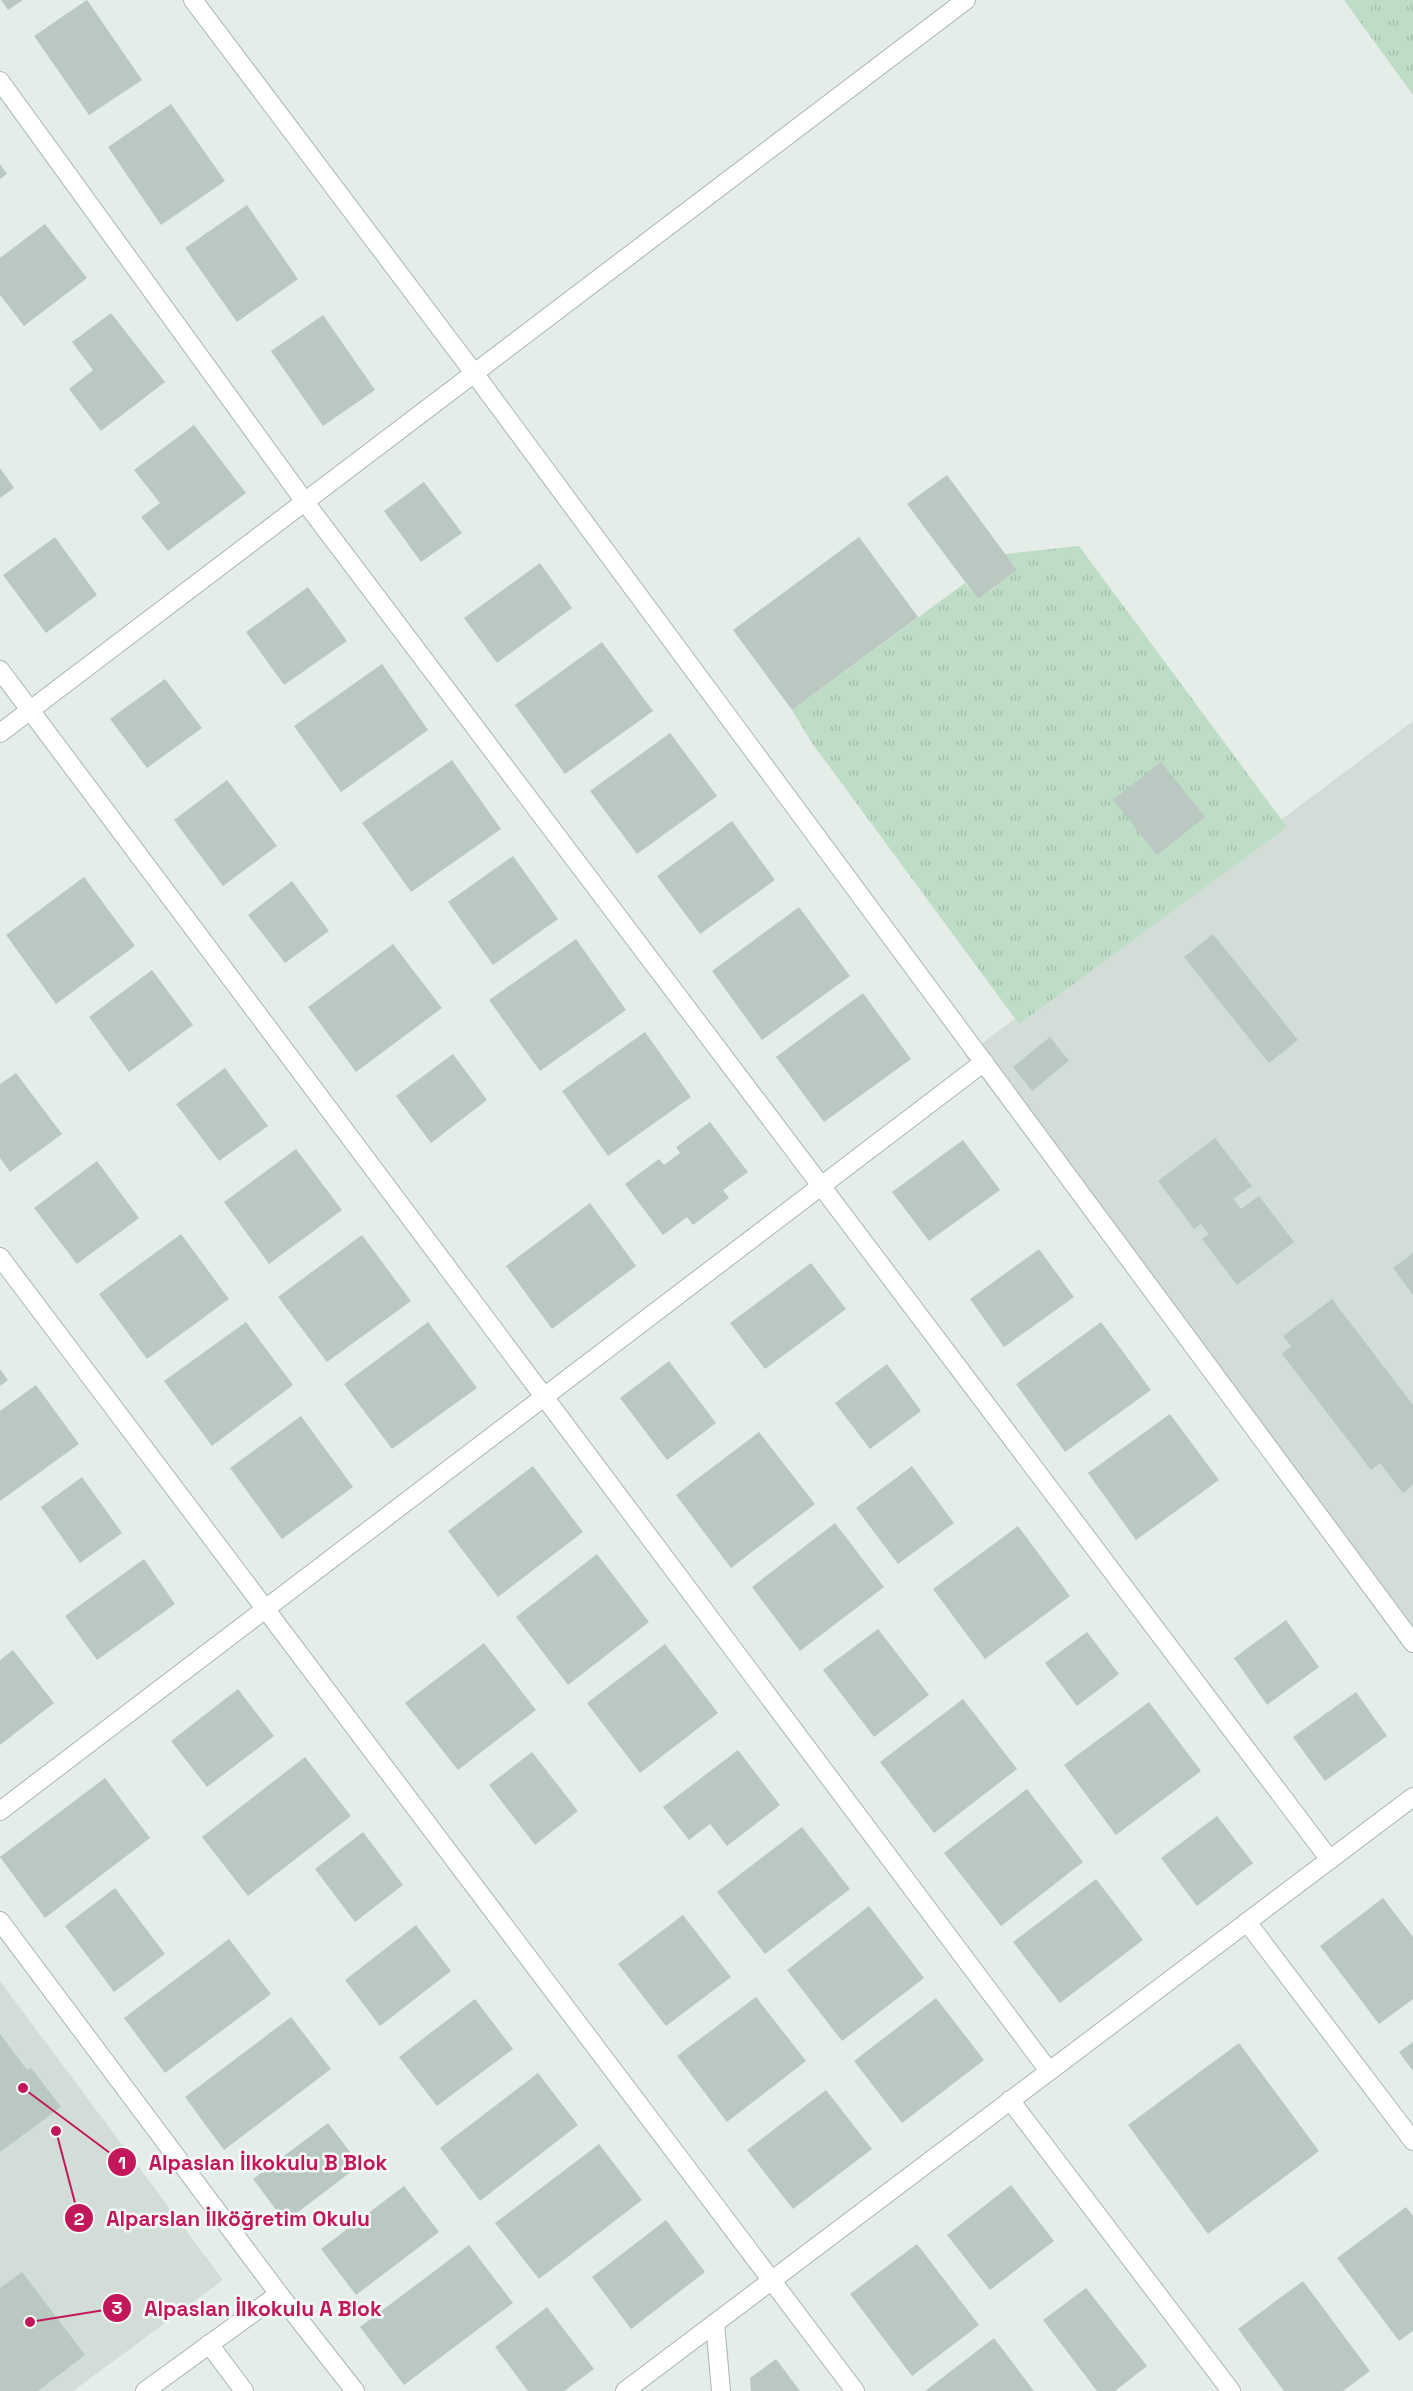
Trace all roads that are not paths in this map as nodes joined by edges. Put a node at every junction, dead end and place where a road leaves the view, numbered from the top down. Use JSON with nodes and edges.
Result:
{"nodes":[{"id":1,"x":193,"y":0,"type":"edge"},
{"id":2,"x":966,"y":0,"type":"edge"},
{"id":3,"x":0,"y":81,"type":"edge"},
{"id":4,"x":474,"y":373,"type":"junction"},
{"id":5,"x":305,"y":502,"type":"junction"},
{"id":6,"x":0,"y":670,"type":"edge"},
{"id":7,"x":30,"y":710,"type":"junction"},
{"id":8,"x":0,"y":733,"type":"edge"},
{"id":9,"x":984,"y":1062,"type":"junction"},
{"id":10,"x":822,"y":1186,"type":"junction"},
{"id":11,"x":0,"y":1257,"type":"edge"},
{"id":12,"x":544,"y":1397,"type":"junction"},
{"id":13,"x":265,"y":1609,"type":"junction"},
{"id":14,"x":1413,"y":1643,"type":"edge"},
{"id":15,"x":1413,"y":1797,"type":"edge"},
{"id":16,"x":0,"y":1811,"type":"edge"},
{"id":17,"x":1330,"y":1860,"type":"junction"},
{"id":18,"x":0,"y":1921,"type":"edge"},
{"id":19,"x":1247,"y":1922,"type":"junction"},
{"id":20,"x":1049,"y":2071,"type":"junction"},
{"id":21,"x":1010,"y":2100,"type":"junction"},
{"id":22,"x":1413,"y":2141,"type":"edge"},
{"id":23,"x":771,"y":2280,"type":"junction"},
{"id":24,"x":279,"y":2294,"type":"junction"},
{"id":25,"x":715,"y":2323,"type":"junction"},
{"id":26,"x":209,"y":2344,"type":"junction"},
{"id":27,"x":145,"y":2391,"type":"edge"},
{"id":28,"x":244,"y":2391,"type":"edge"},
{"id":29,"x":355,"y":2391,"type":"edge"},
{"id":30,"x":625,"y":2391,"type":"edge"},
{"id":31,"x":721,"y":2391,"type":"edge"},
{"id":32,"x":855,"y":2391,"type":"edge"},
{"id":33,"x":1231,"y":2391,"type":"edge"}],
"edges":[{"from":1,"to":4,"type":"street"},
{"from":2,"to":4,"type":"street"},
{"from":3,"to":5,"type":"street"},
{"from":4,"to":5,"type":"street"},
{"from":4,"to":9,"type":"street"},
{"from":5,"to":7,"type":"street"},
{"from":5,"to":10,"type":"street"},
{"from":6,"to":7,"type":"street"},
{"from":7,"to":8,"type":"street"},
{"from":7,"to":12,"type":"street"},
{"from":9,"to":10,"type":"street"},
{"from":9,"to":14,"type":"street"},
{"from":10,"to":12,"type":"street"},
{"from":10,"to":17,"type":"street"},
{"from":11,"to":13,"type":"street"},
{"from":12,"to":13,"type":"street"},
{"from":12,"to":20,"type":"street"},
{"from":13,"to":16,"type":"street"},
{"from":13,"to":23,"type":"street"},
{"from":15,"to":17,"type":"street"},
{"from":17,"to":19,"type":"street"},
{"from":18,"to":24,"type":"street"},
{"from":19,"to":20,"type":"street"},
{"from":19,"to":22,"type":"street"},
{"from":20,"to":21,"type":"street"},
{"from":21,"to":23,"type":"street"},
{"from":21,"to":33,"type":"street"},
{"from":23,"to":25,"type":"street"},
{"from":23,"to":32,"type":"street"},
{"from":24,"to":26,"type":"street"},
{"from":24,"to":29,"type":"street"},
{"from":25,"to":30,"type":"street"},
{"from":25,"to":31,"type":"street"},
{"from":26,"to":27,"type":"street"},
{"from":26,"to":28,"type":"street"}]}
